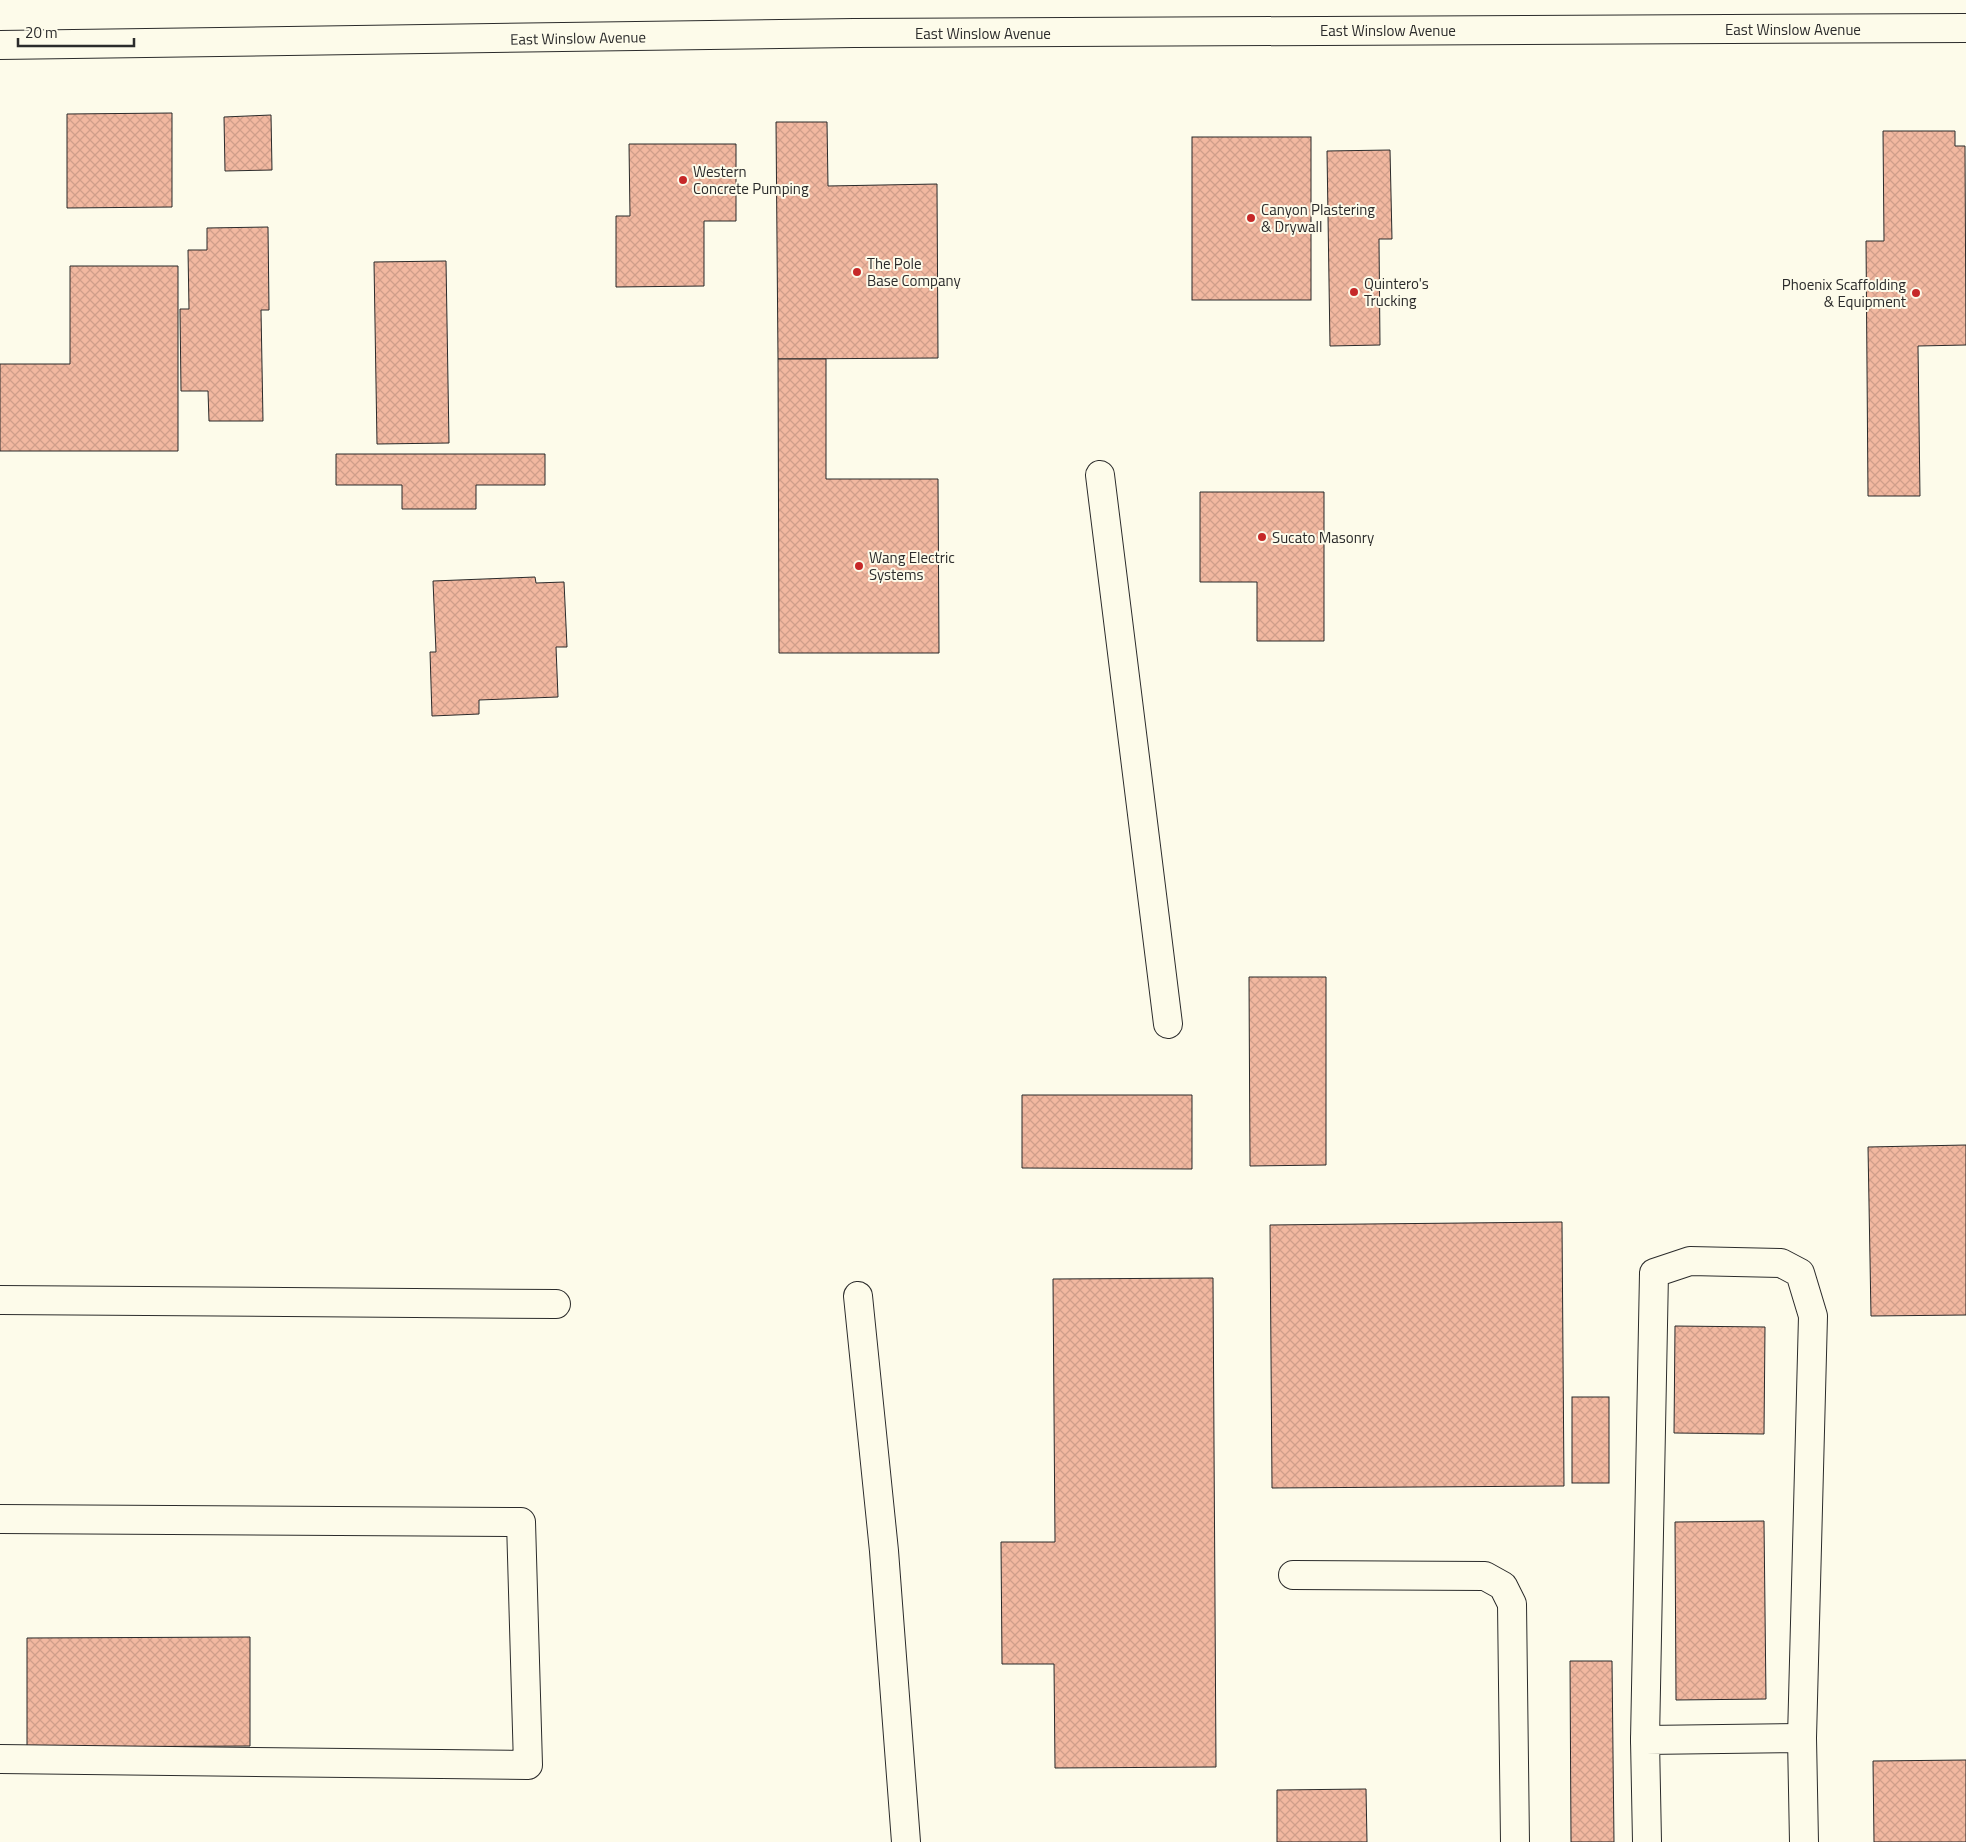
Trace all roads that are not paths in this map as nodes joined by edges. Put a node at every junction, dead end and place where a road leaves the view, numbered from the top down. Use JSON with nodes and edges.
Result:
{"nodes":[{"id":1,"x":1966,"y":28,"type":"edge"},
{"id":2,"x":0,"y":45,"type":"edge"},
{"id":3,"x":1100,"y":475,"type":"dead end"},
{"id":4,"x":1168,"y":1024,"type":"dead end"},
{"id":5,"x":858,"y":1296,"type":"dead end"},
{"id":6,"x":0,"y":1300,"type":"edge"},
{"id":7,"x":556,"y":1304,"type":"dead end"},
{"id":8,"x":0,"y":1519,"type":"edge"},
{"id":9,"x":1294,"y":1574,"type":"dead end"},
{"id":10,"x":1802,"y":1738,"type":"junction"},
{"id":11,"x":1645,"y":1740,"type":"junction"},
{"id":12,"x":0,"y":1759,"type":"edge"},
{"id":13,"x":906,"y":1842,"type":"edge"},
{"id":14,"x":1515,"y":1842,"type":"edge"},
{"id":15,"x":1647,"y":1842,"type":"edge"},
{"id":16,"x":1804,"y":1842,"type":"edge"}],
"edges":[{"from":1,"to":2,"type":"street","name":"East Winslow Avenue"},
{"from":3,"to":4,"type":"street"},
{"from":5,"to":13,"type":"street"},
{"from":6,"to":7,"type":"street"},
{"from":8,"to":12,"type":"street"},
{"from":9,"to":14,"type":"street"},
{"from":10,"to":11,"type":"street"},
{"from":10,"to":11,"type":"street"},
{"from":10,"to":16,"type":"street"},
{"from":11,"to":15,"type":"street"}]}
